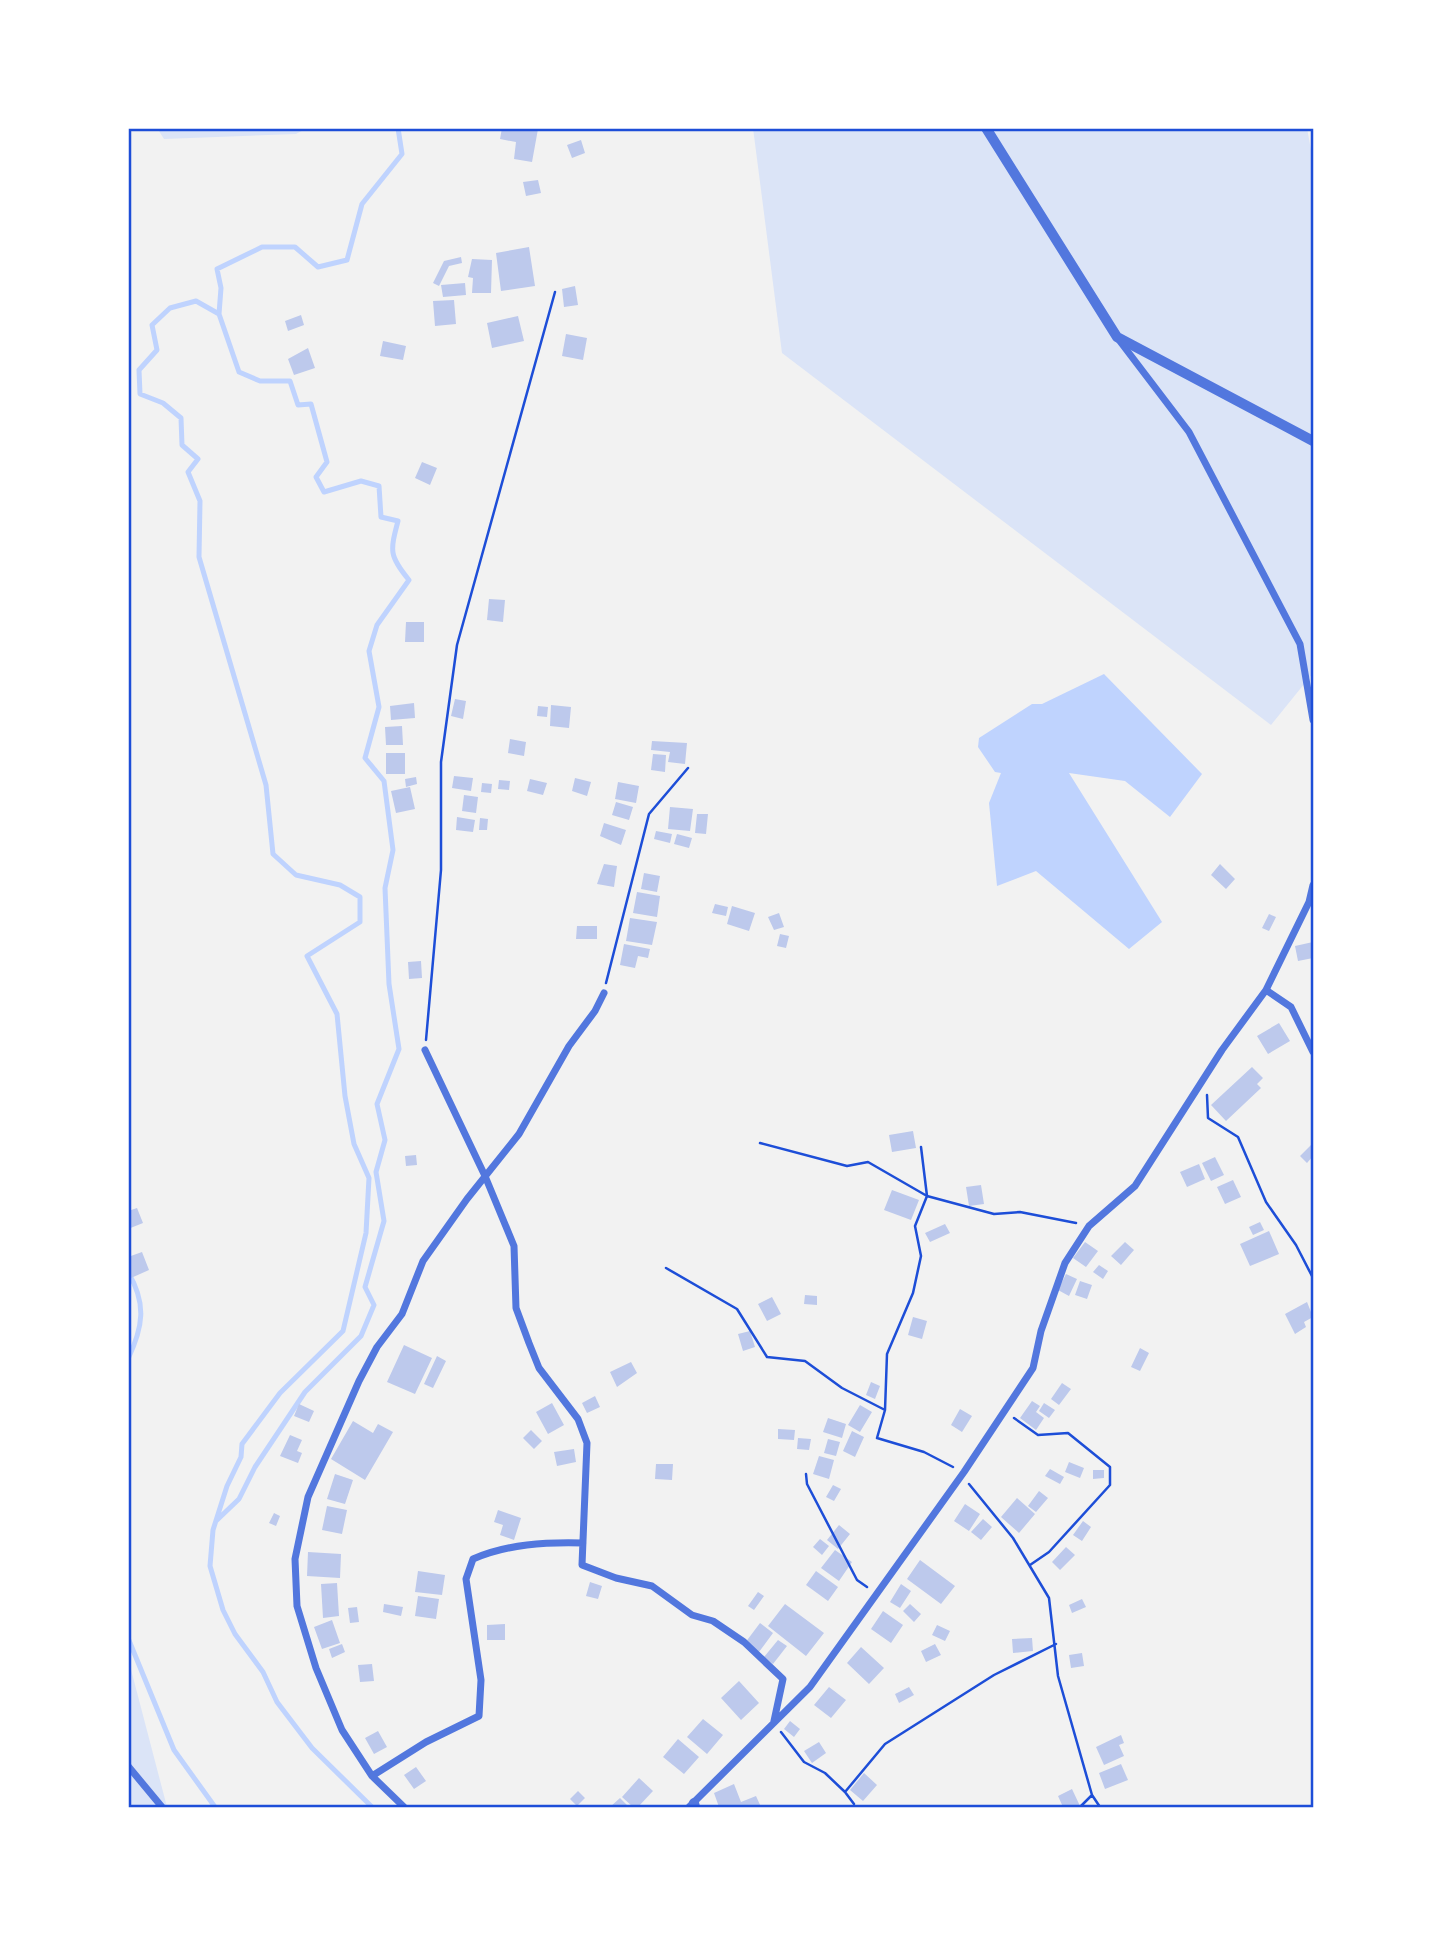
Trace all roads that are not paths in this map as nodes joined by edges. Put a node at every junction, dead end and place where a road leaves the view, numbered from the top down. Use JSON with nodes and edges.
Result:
{"nodes":[{"id":1,"x":986,"y":128,"type":"edge"},
{"id":2,"x":1117,"y":337,"type":"junction"},
{"id":3,"x":1313,"y":441,"type":"edge"},
{"id":4,"x":1313,"y":720,"type":"edge"},
{"id":5,"x":1313,"y":885,"type":"edge"},
{"id":6,"x":1266,"y":990,"type":"junction"},
{"id":7,"x":604,"y":993,"type":"road end"},
{"id":8,"x":425,"y":1049,"type":"road end"},
{"id":9,"x":1313,"y":1052,"type":"edge"},
{"id":10,"x":485,"y":1176,"type":"junction"},
{"id":11,"x":583,"y":1543,"type":"junction"},
{"id":12,"x":774,"y":1723,"type":"junction"},
{"id":13,"x":128,"y":1766,"type":"edge"},
{"id":14,"x":372,"y":1776,"type":"junction"},
{"id":15,"x":693,"y":1806,"type":"edge"},
{"id":16,"x":162,"y":1807,"type":"edge"},
{"id":17,"x":404,"y":1807,"type":"edge"}],
"edges":[{"from":1,"to":2,"type":"street"},
{"from":2,"to":3,"type":"street"},
{"from":2,"to":4,"type":"street"},
{"from":5,"to":6,"type":"street"},
{"from":6,"to":9,"type":"street"},
{"from":6,"to":12,"type":"street"},
{"from":7,"to":10,"type":"street"},
{"from":8,"to":10,"type":"street"},
{"from":10,"to":11,"type":"street"},
{"from":10,"to":14,"type":"street"},
{"from":11,"to":12,"type":"street"},
{"from":11,"to":14,"type":"street"},
{"from":12,"to":15,"type":"street"},
{"from":13,"to":16,"type":"street"},
{"from":14,"to":17,"type":"street"}]}
